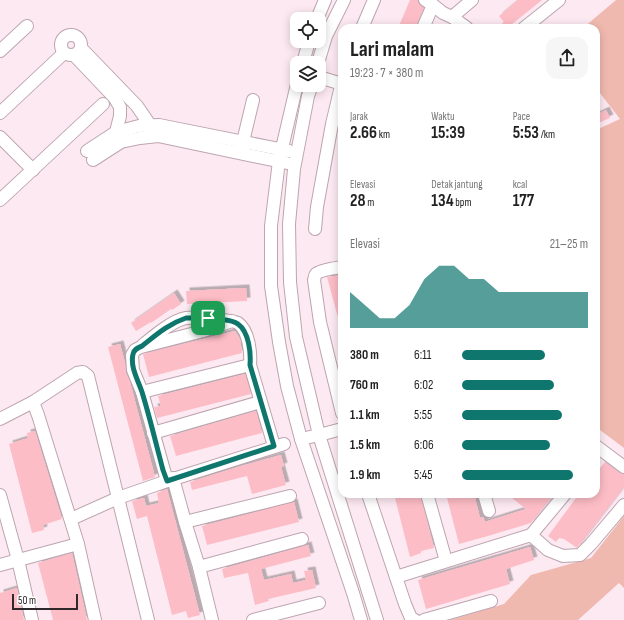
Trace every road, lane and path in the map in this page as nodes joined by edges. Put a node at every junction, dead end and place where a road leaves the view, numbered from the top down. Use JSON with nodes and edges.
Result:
{"nodes":[{"id":1,"x":325,"y":0,"type":"edge"},
{"id":2,"x":344,"y":0,"type":"edge"},
{"id":3,"x":374,"y":0,"type":"edge"},
{"id":4,"x":472,"y":0,"type":"edge"},
{"id":5,"x":559,"y":0,"type":"edge"},
{"id":6,"x":429,"y":2,"type":"edge"},
{"id":7,"x":320,"y":12,"type":"edge"},
{"id":8,"x":452,"y":17,"type":"junction"},
{"id":9,"x":364,"y":24,"type":"edge"},
{"id":10,"x":425,"y":24,"type":"edge"},
{"id":11,"x":462,"y":24,"type":"edge"},
{"id":12,"x":529,"y":24,"type":"edge"},
{"id":13,"x":27,"y":26,"type":"dead end"},
{"id":14,"x":0,"y":51,"type":"edge"},
{"id":15,"x":73,"y":52,"type":"junction"},
{"id":16,"x":320,"y":56,"type":"edge"},
{"id":17,"x":326,"y":79,"type":"edge"},
{"id":18,"x":338,"y":82,"type":"edge"},
{"id":19,"x":295,"y":92,"type":"edge"},
{"id":20,"x":309,"y":92,"type":"edge"},
{"id":21,"x":338,"y":99,"type":"edge"},
{"id":22,"x":253,"y":100,"type":"dead end"},
{"id":23,"x":103,"y":104,"type":"dead end"},
{"id":24,"x":0,"y":113,"type":"edge"},
{"id":25,"x":150,"y":131,"type":"junction"},
{"id":26,"x":0,"y":136,"type":"edge"},
{"id":27,"x":118,"y":137,"type":"junction"},
{"id":28,"x":241,"y":148,"type":"junction"},
{"id":29,"x":90,"y":155,"type":"dead end"},
{"id":30,"x":280,"y":156,"type":"junction"},
{"id":31,"x":296,"y":159,"type":"junction"},
{"id":32,"x":33,"y":170,"type":"junction"},
{"id":33,"x":0,"y":200,"type":"edge"},
{"id":34,"x":315,"y":229,"type":"dead end"},
{"id":35,"x":338,"y":268,"type":"edge"},
{"id":36,"x":232,"y":321,"type":"junction"},
{"id":37,"x":141,"y":347,"type":"junction"},
{"id":38,"x":250,"y":365,"type":"junction"},
{"id":39,"x":142,"y":392,"type":"junction"},
{"id":40,"x":338,"y":396,"type":"edge"},
{"id":41,"x":33,"y":402,"type":"junction"},
{"id":42,"x":260,"y":402,"type":"junction"},
{"id":43,"x":0,"y":419,"type":"edge"},
{"id":44,"x":338,"y":430,"type":"edge"},
{"id":45,"x":153,"y":433,"type":"junction"},
{"id":46,"x":320,"y":435,"type":"junction"},
{"id":47,"x":301,"y":439,"type":"junction"},
{"id":48,"x":600,"y":452,"type":"edge"},
{"id":49,"x":624,"y":467,"type":"edge"},
{"id":50,"x":170,"y":480,"type":"junction"},
{"id":51,"x":338,"y":493,"type":"edge"},
{"id":52,"x":0,"y":495,"type":"edge"},
{"id":53,"x":290,"y":496,"type":"dead end"},
{"id":54,"x":118,"y":498,"type":"junction"},
{"id":55,"x":339,"y":498,"type":"edge"},
{"id":56,"x":369,"y":498,"type":"edge"},
{"id":57,"x":428,"y":498,"type":"edge"},
{"id":58,"x":485,"y":498,"type":"edge"},
{"id":59,"x":562,"y":498,"type":"edge"},
{"id":60,"x":624,"y":505,"type":"edge"},
{"id":61,"x":490,"y":511,"type":"dead end"},
{"id":62,"x":71,"y":519,"type":"junction"},
{"id":63,"x":185,"y":522,"type":"junction"},
{"id":64,"x":531,"y":535,"type":"junction"},
{"id":65,"x":302,"y":539,"type":"dead end"},
{"id":66,"x":78,"y":544,"type":"junction"},
{"id":67,"x":18,"y":560,"type":"junction"},
{"id":68,"x":446,"y":561,"type":"junction"},
{"id":69,"x":0,"y":565,"type":"edge"},
{"id":70,"x":199,"y":567,"type":"junction"},
{"id":71,"x":396,"y":577,"type":"junction"},
{"id":72,"x":491,"y":601,"type":"dead end"},
{"id":73,"x":319,"y":603,"type":"dead end"},
{"id":74,"x":32,"y":620,"type":"edge"},
{"id":75,"x":95,"y":620,"type":"edge"},
{"id":76,"x":148,"y":620,"type":"edge"},
{"id":77,"x":212,"y":620,"type":"edge"},
{"id":78,"x":253,"y":620,"type":"edge"},
{"id":79,"x":361,"y":620,"type":"edge"},
{"id":80,"x":377,"y":620,"type":"edge"},
{"id":81,"x":415,"y":620,"type":"edge"},
{"id":82,"x":424,"y":620,"type":"edge"}],
"edges":[{"from":1,"to":7,"type":"street"},
{"from":2,"to":16,"type":"street"},
{"from":3,"to":9,"type":"street"},
{"from":4,"to":8,"type":"street"},
{"from":5,"to":12,"type":"street"},
{"from":6,"to":8,"type":"street"},
{"from":6,"to":10,"type":"street"},
{"from":8,"to":11,"type":"street"},
{"from":13,"to":14,"type":"street"},
{"from":15,"to":24,"type":"street"},
{"from":15,"to":25,"type":"street"},
{"from":15,"to":27,"type":"street"},
{"from":17,"to":18,"type":"street"},
{"from":19,"to":30,"type":"street"},
{"from":20,"to":31,"type":"street"},
{"from":21,"to":34,"type":"street"},
{"from":22,"to":28,"type":"street"},
{"from":23,"to":32,"type":"street"},
{"from":25,"to":27,"type":"street"},
{"from":25,"to":28,"type":"street"},
{"from":26,"to":32,"type":"street"},
{"from":27,"to":29,"type":"street"},
{"from":28,"to":30,"type":"street"},
{"from":30,"to":31,"type":"street"},
{"from":30,"to":47,"type":"street"},
{"from":31,"to":46,"type":"street"},
{"from":32,"to":33,"type":"street"},
{"from":35,"to":40,"type":"street"},
{"from":36,"to":37,"type":"street"},
{"from":36,"to":37,"type":"street"},
{"from":36,"to":38,"type":"street"},
{"from":37,"to":39,"type":"street"},
{"from":38,"to":39,"type":"street"},
{"from":38,"to":42,"type":"street"},
{"from":39,"to":45,"type":"street"},
{"from":41,"to":43,"type":"street"},
{"from":41,"to":54,"type":"street"},
{"from":41,"to":62,"type":"street"},
{"from":42,"to":45,"type":"street"},
{"from":42,"to":50,"type":"street"},
{"from":44,"to":46,"type":"street"},
{"from":45,"to":50,"type":"street"},
{"from":46,"to":47,"type":"street"},
{"from":46,"to":51,"type":"street"},
{"from":47,"to":79,"type":"street"},
{"from":48,"to":49,"type":"street"},
{"from":50,"to":54,"type":"street"},
{"from":50,"to":63,"type":"street"},
{"from":52,"to":67,"type":"street"},
{"from":53,"to":63,"type":"street"},
{"from":54,"to":62,"type":"street"},
{"from":54,"to":76,"type":"street"},
{"from":55,"to":80,"type":"street"},
{"from":56,"to":71,"type":"street"},
{"from":57,"to":68,"type":"street"},
{"from":58,"to":61,"type":"street"},
{"from":59,"to":64,"type":"street"},
{"from":60,"to":64,"type":"street"},
{"from":62,"to":66,"type":"street"},
{"from":63,"to":70,"type":"street"},
{"from":64,"to":68,"type":"street"},
{"from":65,"to":70,"type":"street"},
{"from":66,"to":67,"type":"street"},
{"from":66,"to":75,"type":"street"},
{"from":67,"to":69,"type":"street"},
{"from":67,"to":74,"type":"street"},
{"from":68,"to":71,"type":"street"},
{"from":70,"to":77,"type":"street"},
{"from":71,"to":81,"type":"street"},
{"from":72,"to":82,"type":"street"},
{"from":73,"to":78,"type":"street"}]}
